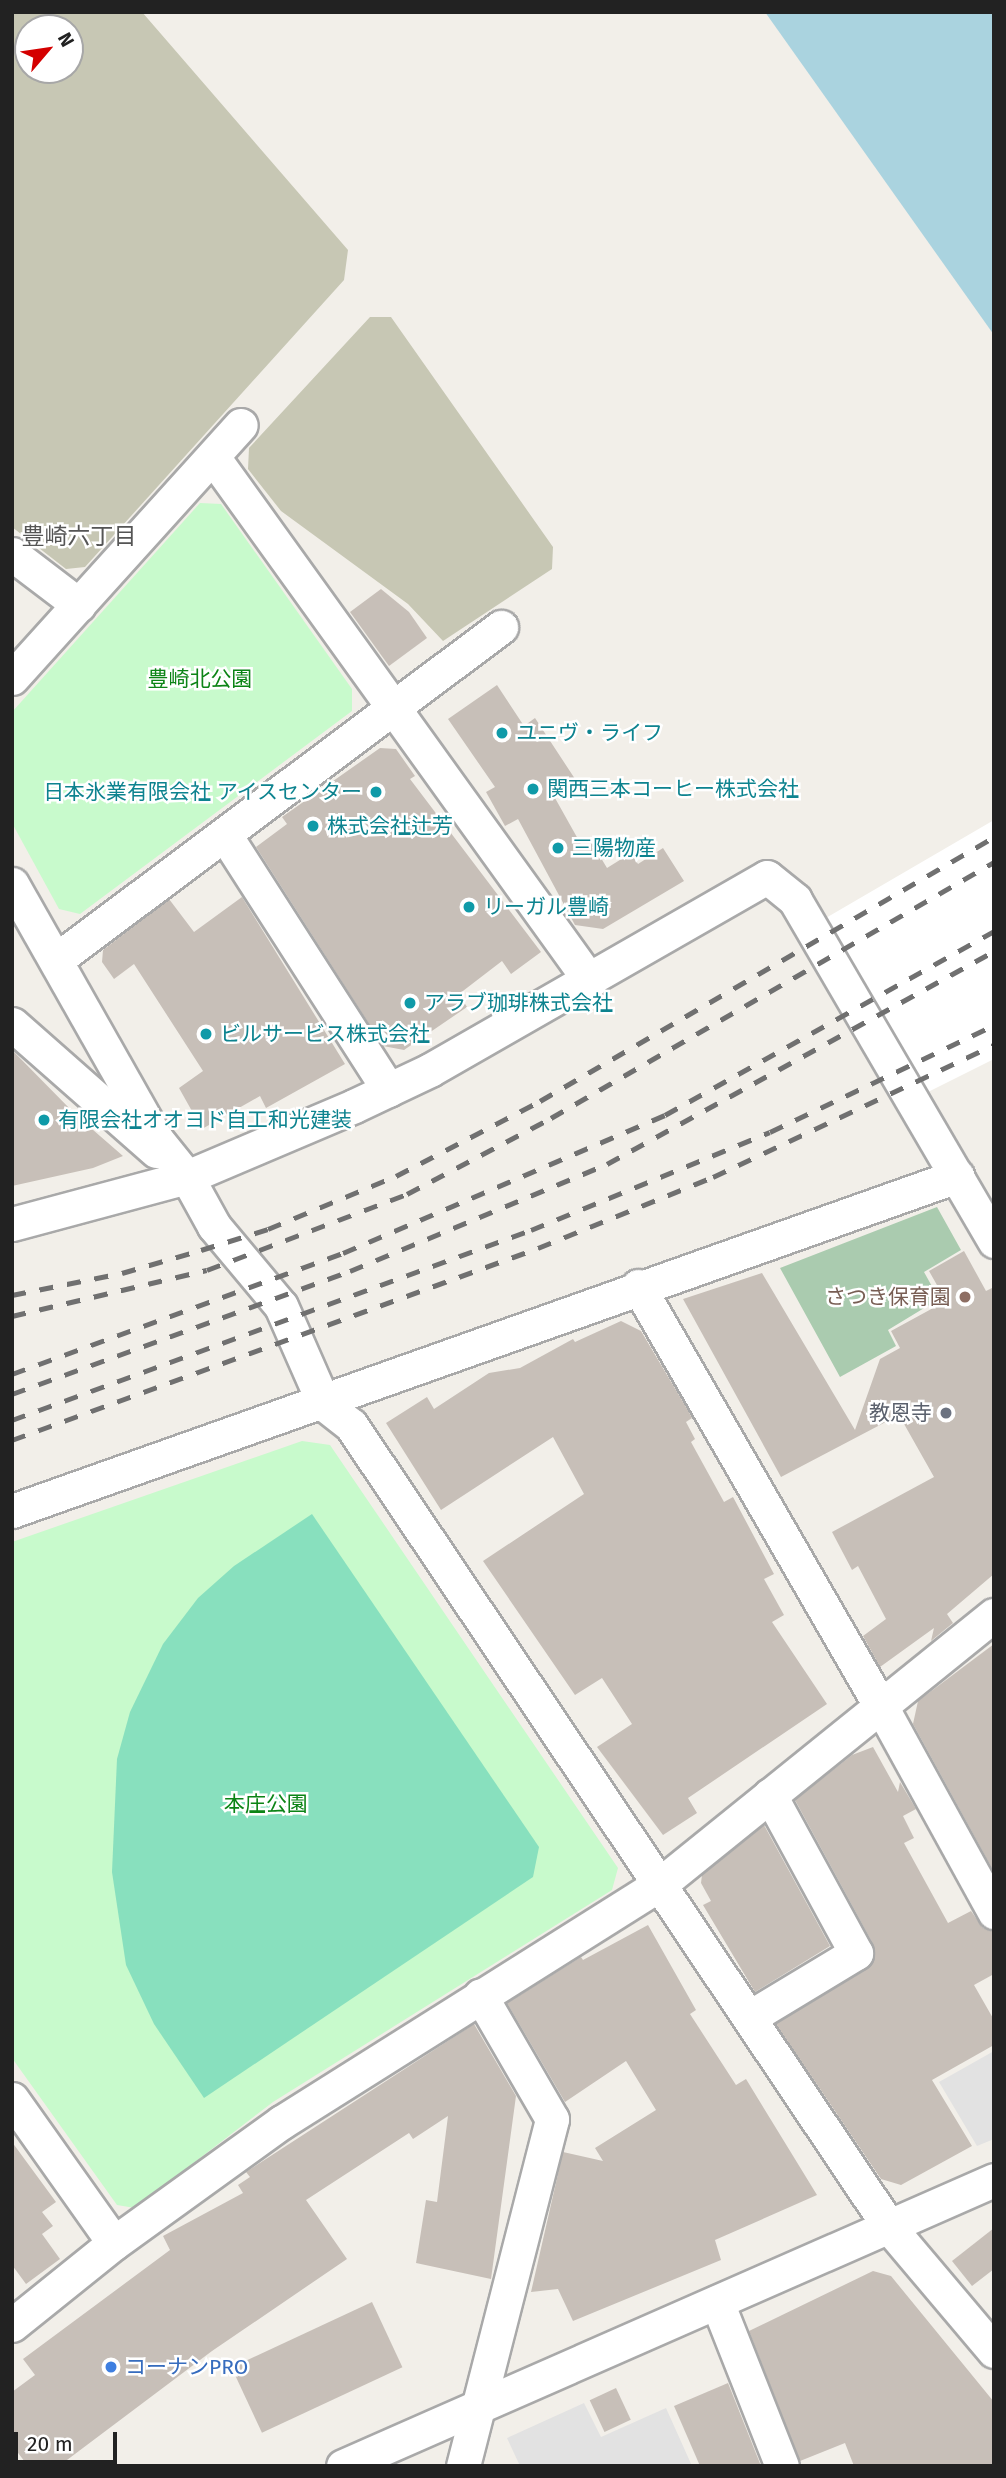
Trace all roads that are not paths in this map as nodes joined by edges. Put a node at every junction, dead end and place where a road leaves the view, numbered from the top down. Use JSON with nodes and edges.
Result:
{"nodes":[{"id":1,"x":241,"y":425,"type":"dead end"},
{"id":2,"x":213,"y":457,"type":"junction"},
{"id":3,"x":12,"y":554,"type":"edge"},
{"id":4,"x":79,"y":605,"type":"junction"},
{"id":5,"x":500,"y":626,"type":"dead end"},
{"id":6,"x":12,"y":678,"type":"edge"},
{"id":7,"x":394,"y":707,"type":"junction"},
{"id":8,"x":225,"y":835,"type":"junction"},
{"id":9,"x":12,"y":884,"type":"edge"},
{"id":10,"x":56,"y":960,"type":"junction"},
{"id":11,"x":590,"y":981,"type":"junction"},
{"id":12,"x":12,"y":1024,"type":"edge"},
{"id":13,"x":389,"y":1090,"type":"junction"},
{"id":14,"x":957,"y":1176,"type":"junction"},
{"id":15,"x":187,"y":1177,"type":"junction"},
{"id":16,"x":12,"y":1224,"type":"edge"},
{"id":17,"x":994,"y":1241,"type":"edge"},
{"id":18,"x":639,"y":1286,"type":"junction"},
{"id":19,"x":324,"y":1404,"type":"junction"},
{"id":20,"x":12,"y":1511,"type":"edge"},
{"id":21,"x":994,"y":1615,"type":"edge"},
{"id":22,"x":882,"y":1708,"type":"junction"},
{"id":23,"x":770,"y":1795,"type":"junction"},
{"id":24,"x":659,"y":1885,"type":"junction"},
{"id":25,"x":994,"y":1912,"type":"edge"},
{"id":26,"x":480,"y":1996,"type":"junction"},
{"id":27,"x":750,"y":2017,"type":"junction"},
{"id":28,"x":12,"y":2099,"type":"edge"},
{"id":29,"x":994,"y":2180,"type":"edge"},
{"id":30,"x":890,"y":2228,"type":"junction"},
{"id":31,"x":114,"y":2243,"type":"junction"},
{"id":32,"x":717,"y":2302,"type":"junction"},
{"id":33,"x":12,"y":2325,"type":"edge"},
{"id":34,"x":994,"y":2351,"type":"edge"},
{"id":35,"x":478,"y":2405,"type":"junction"},
{"id":36,"x":343,"y":2466,"type":"edge"},
{"id":37,"x":463,"y":2466,"type":"edge"},
{"id":38,"x":782,"y":2466,"type":"edge"}],
"edges":[{"from":1,"to":2,"type":"street"},
{"from":2,"to":4,"type":"street"},
{"from":2,"to":7,"type":"street"},
{"from":3,"to":4,"type":"street"},
{"from":4,"to":6,"type":"street"},
{"from":5,"to":7,"type":"street"},
{"from":7,"to":8,"type":"street"},
{"from":7,"to":11,"type":"street"},
{"from":8,"to":10,"type":"street"},
{"from":8,"to":13,"type":"street"},
{"from":9,"to":10,"type":"street"},
{"from":10,"to":15,"type":"street"},
{"from":11,"to":13,"type":"street"},
{"from":11,"to":14,"type":"street"},
{"from":12,"to":15,"type":"street"},
{"from":13,"to":15,"type":"street"},
{"from":14,"to":17,"type":"street"},
{"from":14,"to":18,"type":"street"},
{"from":15,"to":16,"type":"street"},
{"from":15,"to":19,"type":"street"},
{"from":18,"to":19,"type":"street"},
{"from":18,"to":22,"type":"street"},
{"from":19,"to":20,"type":"street"},
{"from":19,"to":24,"type":"street"},
{"from":21,"to":22,"type":"street"},
{"from":22,"to":23,"type":"street"},
{"from":22,"to":25,"type":"street"},
{"from":23,"to":24,"type":"street"},
{"from":23,"to":27,"type":"street"},
{"from":24,"to":26,"type":"street"},
{"from":24,"to":27,"type":"street"},
{"from":26,"to":31,"type":"street"},
{"from":26,"to":35,"type":"street"},
{"from":27,"to":30,"type":"street"},
{"from":28,"to":31,"type":"street"},
{"from":29,"to":30,"type":"street"},
{"from":30,"to":32,"type":"street"},
{"from":30,"to":34,"type":"street"},
{"from":31,"to":33,"type":"street"},
{"from":32,"to":35,"type":"street"},
{"from":32,"to":38,"type":"street"},
{"from":35,"to":36,"type":"street"},
{"from":35,"to":37,"type":"street"}]}
